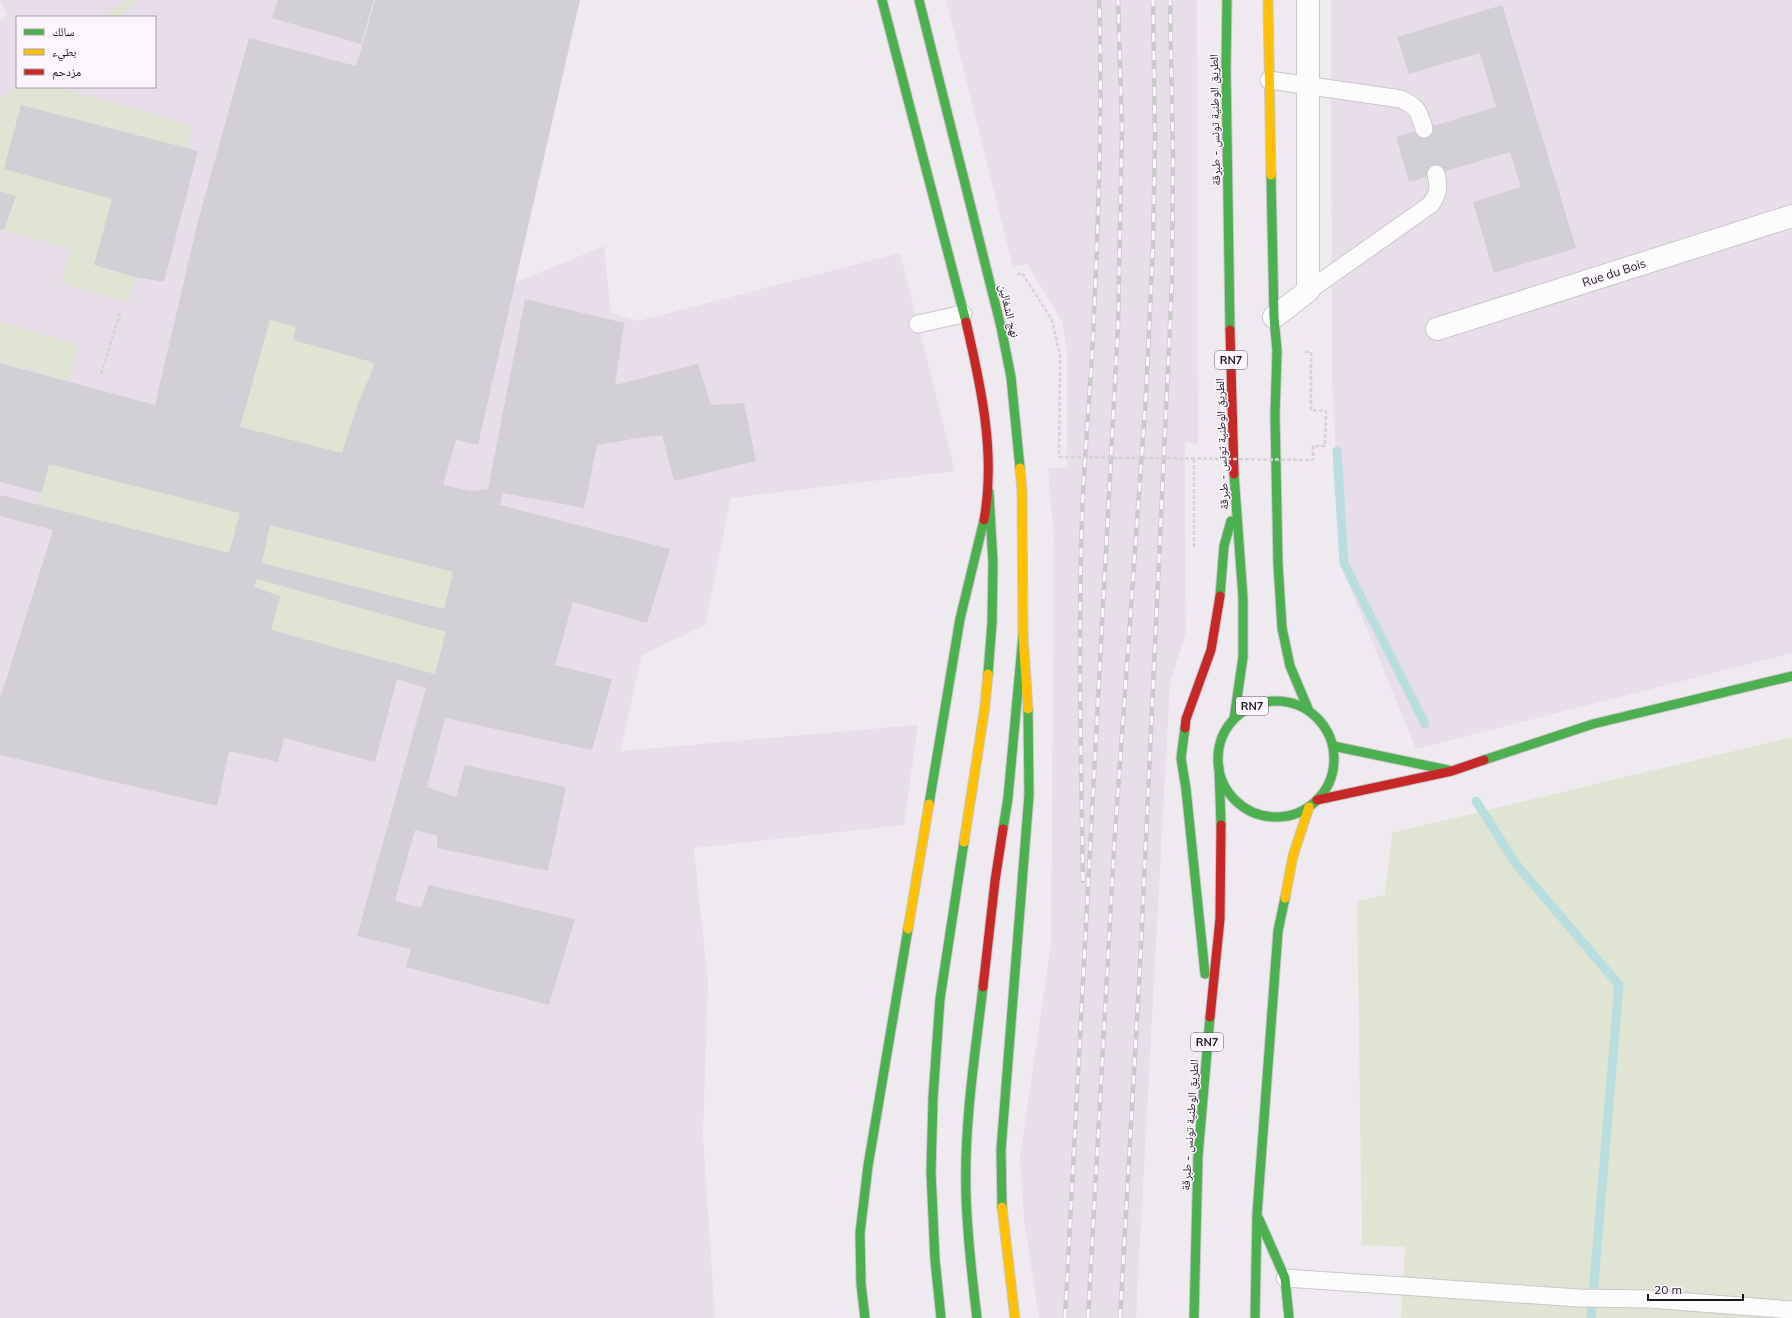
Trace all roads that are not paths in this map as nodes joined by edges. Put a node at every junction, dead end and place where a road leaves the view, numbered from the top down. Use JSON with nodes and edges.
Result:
{"nodes":[{"id":1,"x":882,"y":0,"type":"edge"},
{"id":2,"x":919,"y":0,"type":"edge"},
{"id":3,"x":1227,"y":0,"type":"edge"},
{"id":4,"x":1268,"y":0,"type":"edge"},
{"id":5,"x":1308,"y":0,"type":"edge"},
{"id":6,"x":1269,"y":80,"type":"junction"},
{"id":7,"x":1308,"y":85,"type":"junction"},
{"id":8,"x":1424,"y":129,"type":"dead end"},
{"id":9,"x":1436,"y":174,"type":"dead end"},
{"id":10,"x":1792,"y":216,"type":"edge"},
{"id":11,"x":1308,"y":291,"type":"junction"},
{"id":12,"x":963,"y":314,"type":"junction"},
{"id":13,"x":1274,"y":317,"type":"junction"},
{"id":14,"x":918,"y":324,"type":"dead end"},
{"id":15,"x":1437,"y":329,"type":"dead end"},
{"id":16,"x":989,"y":492,"type":"junction"},
{"id":17,"x":1235,"y":498,"type":"junction"},
{"id":18,"x":1023,"y":635,"type":"junction"},
{"id":19,"x":1792,"y":676,"type":"edge"},
{"id":20,"x":1309,"y":710,"type":"junction"},
{"id":21,"x":1234,"y":719,"type":"junction"},
{"id":22,"x":1333,"y":746,"type":"junction"},
{"id":23,"x":1219,"y":767,"type":"junction"},
{"id":24,"x":1452,"y":770,"type":"junction"},
{"id":25,"x":1317,"y":800,"type":"junction"},
{"id":26,"x":1309,"y":807,"type":"junction"},
{"id":27,"x":1210,"y":1012,"type":"junction"},
{"id":28,"x":1256,"y":1214,"type":"junction"},
{"id":29,"x":1285,"y":1278,"type":"junction"},
{"id":30,"x":1792,"y":1310,"type":"edge"},
{"id":31,"x":865,"y":1318,"type":"edge"},
{"id":32,"x":941,"y":1318,"type":"edge"},
{"id":33,"x":977,"y":1318,"type":"edge"},
{"id":34,"x":1015,"y":1318,"type":"edge"},
{"id":35,"x":1194,"y":1318,"type":"edge"},
{"id":36,"x":1255,"y":1318,"type":"edge"},
{"id":37,"x":1289,"y":1318,"type":"edge"}],
"edges":[{"from":1,"to":12,"type":"main road"},
{"from":2,"to":18,"type":"main road","name":"نهج الشغالين"},
{"from":3,"to":17,"type":"main road","name":"الطريق الوطنية تونس - طبرقة","number":"RN7"},
{"from":4,"to":6,"type":"main road","number":"RN7"},
{"from":5,"to":7,"type":"street"},
{"from":6,"to":7,"type":"lane"},
{"from":6,"to":13,"type":"main road","number":"RN7"},
{"from":7,"to":8,"type":"lane"},
{"from":7,"to":11,"type":"street"},
{"from":9,"to":11,"type":"lane"},
{"from":10,"to":15,"type":"street","name":"Rue du Bois"},
{"from":11,"to":13,"type":"street"},
{"from":12,"to":14,"type":"lane"},
{"from":12,"to":16,"type":"main road"},
{"from":13,"to":20,"type":"main road","number":"RN7"},
{"from":16,"to":31,"type":"main road"},
{"from":16,"to":32,"type":"main road"},
{"from":17,"to":21,"type":"main road","name":"الطريق الوطنية تونس - طبرقة","number":"RN7"},
{"from":17,"to":27,"type":"main road","number":"RN7"},
{"from":18,"to":33,"type":"main road"},
{"from":18,"to":34,"type":"main road"},
{"from":19,"to":24,"type":"main road"},
{"from":20,"to":21,"type":"main road","number":"RN7"},
{"from":20,"to":22,"type":"main road","number":"RN7"},
{"from":21,"to":23,"type":"main road","number":"RN7"},
{"from":22,"to":24,"type":"main road"},
{"from":22,"to":25,"type":"main road","number":"RN7"},
{"from":23,"to":26,"type":"main road","number":"RN7"},
{"from":23,"to":27,"type":"main road","name":"الطريق الوطنية تونس - طبرقة","number":"RN7"},
{"from":24,"to":25,"type":"main road"},
{"from":25,"to":26,"type":"main road","number":"RN7"},
{"from":26,"to":28,"type":"main road"},
{"from":27,"to":35,"type":"main road","name":"الطريق الوطنية تونس - طبرقة","number":"RN7"},
{"from":28,"to":29,"type":"main road"},
{"from":28,"to":36,"type":"main road"},
{"from":29,"to":30,"type":"lane"},
{"from":29,"to":37,"type":"main road"}]}
